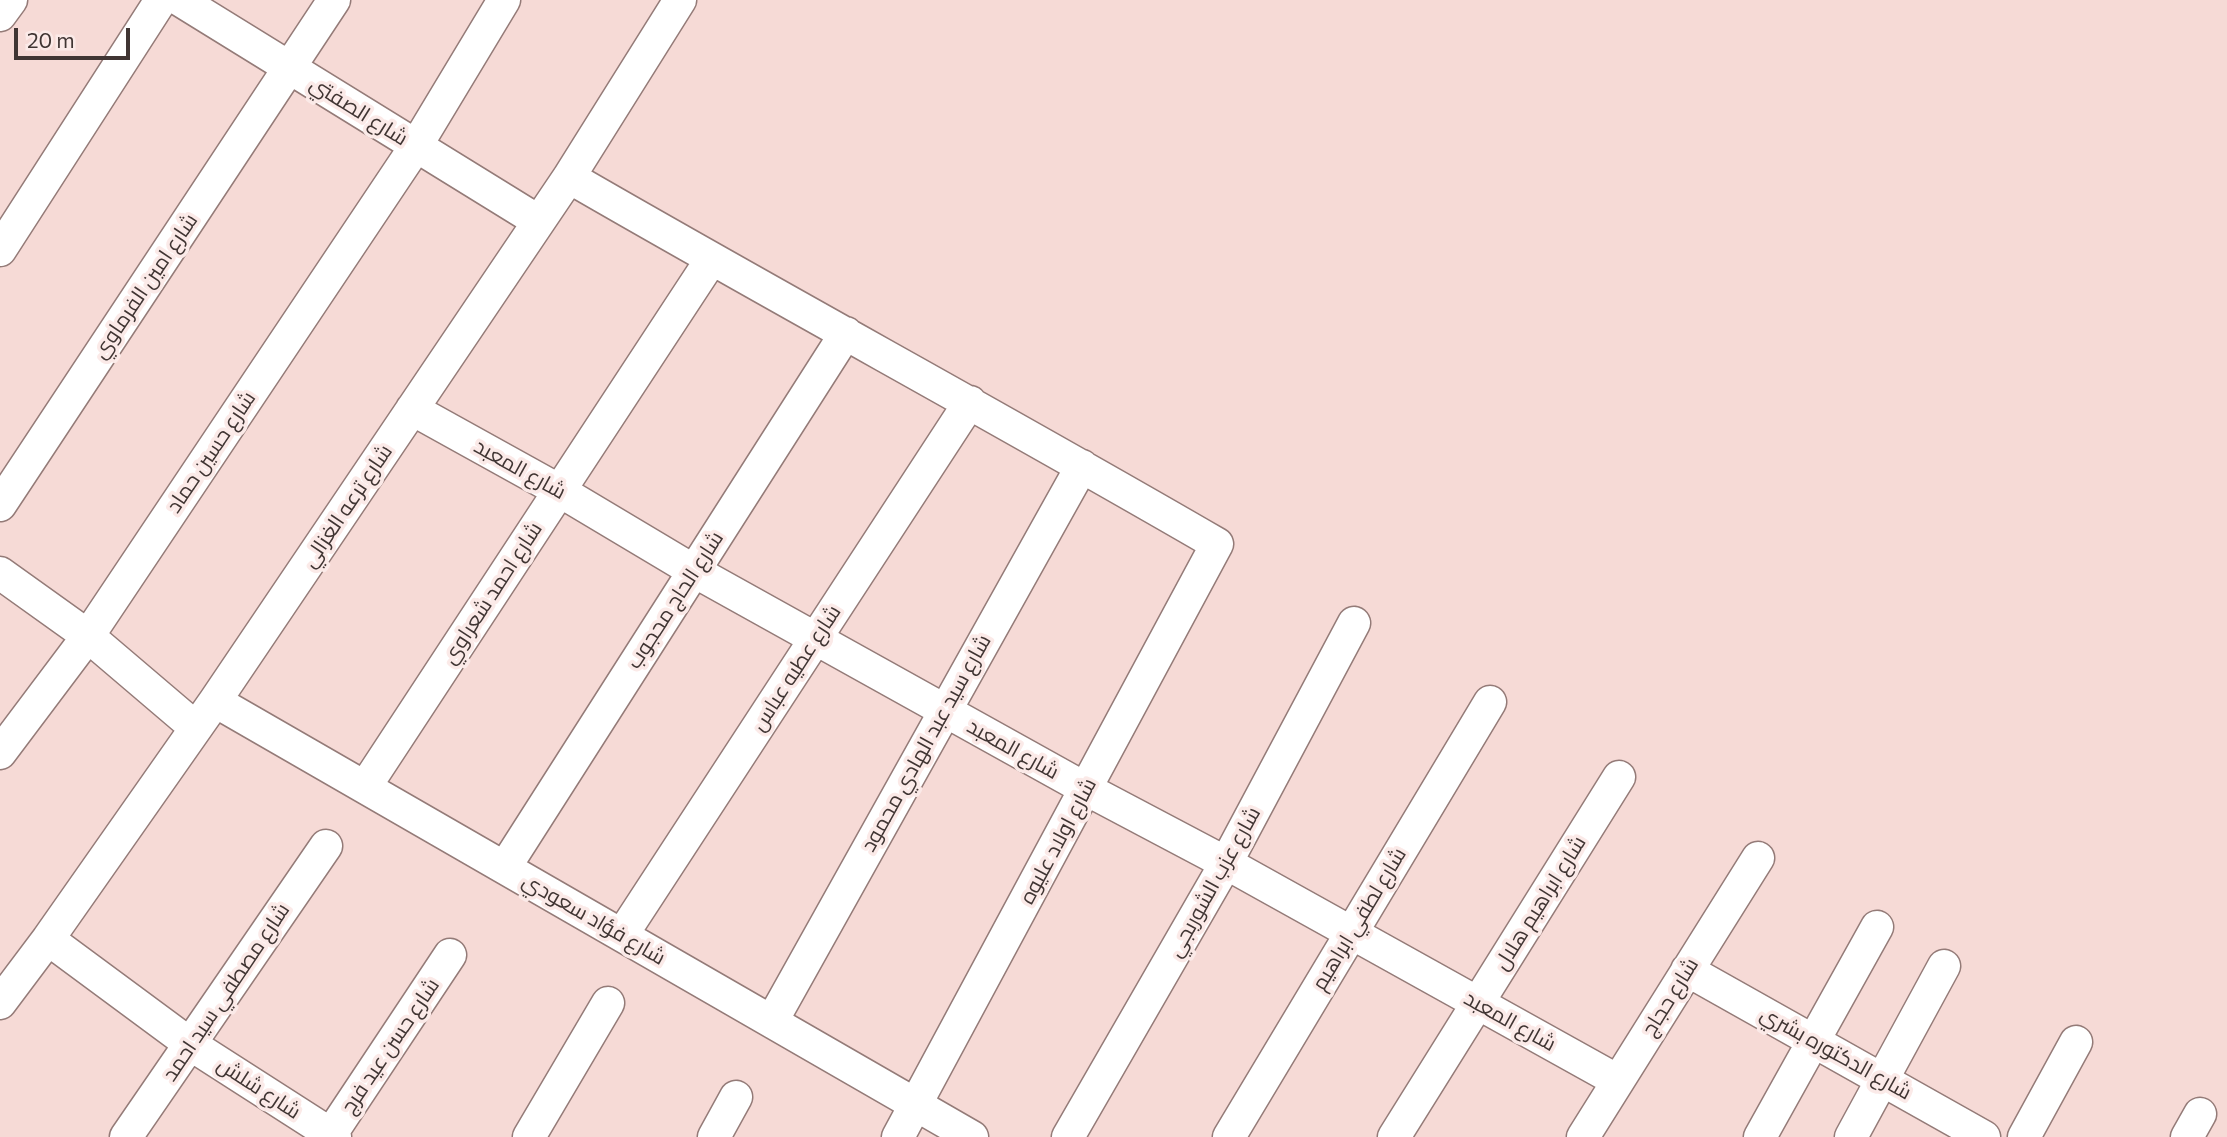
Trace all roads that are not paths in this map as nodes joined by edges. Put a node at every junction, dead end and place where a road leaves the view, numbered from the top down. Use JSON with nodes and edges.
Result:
{"nodes":[{"id":1,"x":11,"y":0,"type":"edge"},
{"id":2,"x":161,"y":0,"type":"edge"},
{"id":3,"x":180,"y":0,"type":"edge"},
{"id":4,"x":334,"y":0,"type":"edge"},
{"id":5,"x":505,"y":0,"type":"edge"},
{"id":6,"x":680,"y":0,"type":"edge"},
{"id":7,"x":0,"y":15,"type":"edge"},
{"id":8,"x":290,"y":68,"type":"junction"},
{"id":9,"x":416,"y":146,"type":"junction"},
{"id":10,"x":569,"y":177,"type":"junction"},
{"id":11,"x":538,"y":222,"type":"junction"},
{"id":12,"x":0,"y":250,"type":"edge"},
{"id":13,"x":711,"y":260,"type":"junction"},
{"id":14,"x":846,"y":333,"type":"junction"},
{"id":15,"x":970,"y":402,"type":"junction"},
{"id":16,"x":412,"y":409,"type":"junction"},
{"id":17,"x":1082,"y":466,"type":"junction"},
{"id":18,"x":560,"y":491,"type":"junction"},
{"id":19,"x":0,"y":505,"type":"edge"},
{"id":20,"x":694,"y":571,"type":"junction"},
{"id":21,"x":0,"y":573,"type":"edge"},
{"id":22,"x":1354,"y":623,"type":"dead end"},
{"id":23,"x":88,"y":636,"type":"junction"},
{"id":24,"x":816,"y":639,"type":"junction"},
{"id":25,"x":215,"y":701,"type":"junction"},
{"id":26,"x":1490,"y":702,"type":"dead end"},
{"id":27,"x":944,"y":710,"type":"junction"},
{"id":28,"x":196,"y":728,"type":"junction"},
{"id":29,"x":0,"y":753,"type":"edge"},
{"id":30,"x":1619,"y":777,"type":"dead end"},
{"id":31,"x":365,"y":787,"type":"junction"},
{"id":32,"x":1086,"y":789,"type":"junction"},
{"id":33,"x":326,"y":846,"type":"dead end"},
{"id":34,"x":1758,"y":858,"type":"dead end"},
{"id":35,"x":1226,"y":863,"type":"junction"},
{"id":36,"x":505,"y":867,"type":"junction"},
{"id":37,"x":1877,"y":926,"type":"dead end"},
{"id":38,"x":1351,"y":933,"type":"junction"},
{"id":39,"x":622,"y":935,"type":"junction"},
{"id":40,"x":48,"y":939,"type":"junction"},
{"id":41,"x":450,"y":955,"type":"dead end"},
{"id":42,"x":1944,"y":966,"type":"dead end"},
{"id":43,"x":1687,"y":970,"type":"junction"},
{"id":44,"x":0,"y":1003,"type":"edge"},
{"id":45,"x":608,"y":1003,"type":"dead end"},
{"id":46,"x":1478,"y":1003,"type":"junction"},
{"id":47,"x":772,"y":1021,"type":"junction"},
{"id":48,"x":1813,"y":1041,"type":"junction"},
{"id":49,"x":2076,"y":1042,"type":"dead end"},
{"id":50,"x":190,"y":1044,"type":"junction"},
{"id":51,"x":1882,"y":1080,"type":"junction"},
{"id":52,"x":1618,"y":1081,"type":"junction"},
{"id":53,"x":736,"y":1097,"type":"dead end"},
{"id":54,"x":915,"y":1104,"type":"junction"},
{"id":55,"x":332,"y":1136,"type":"edge"},
{"id":56,"x":126,"y":1137,"type":"edge"},
{"id":57,"x":529,"y":1137,"type":"edge"},
{"id":58,"x":714,"y":1137,"type":"edge"},
{"id":59,"x":898,"y":1137,"type":"edge"},
{"id":60,"x":972,"y":1137,"type":"edge"},
{"id":61,"x":1068,"y":1137,"type":"edge"},
{"id":62,"x":1229,"y":1137,"type":"edge"},
{"id":63,"x":1394,"y":1137,"type":"edge"},
{"id":64,"x":1583,"y":1137,"type":"edge"},
{"id":65,"x":1760,"y":1137,"type":"edge"},
{"id":66,"x":1851,"y":1137,"type":"edge"},
{"id":67,"x":1984,"y":1137,"type":"edge"},
{"id":68,"x":2024,"y":1137,"type":"edge"}],
"edges":[{"from":1,"to":7,"type":"street"},
{"from":2,"to":12,"type":"street"},
{"from":3,"to":8,"type":"street","name":"شارع الصفتي"},
{"from":4,"to":8,"type":"street","name":"شارع امين الفرماوي"},
{"from":5,"to":9,"type":"street","name":"شارع حسين حماد"},
{"from":6,"to":10,"type":"street","name":"شارع ترعه الغزالي"},
{"from":8,"to":9,"type":"street","name":"شارع الصفتي"},
{"from":8,"to":19,"type":"street","name":"شارع امين الفرماوي"},
{"from":9,"to":11,"type":"street","name":"شارع الصفتي"},
{"from":9,"to":23,"type":"street","name":"شارع حسين حماد"},
{"from":10,"to":11,"type":"street","name":"شارع ترعه الغزالي"},
{"from":10,"to":13,"type":"street"},
{"from":11,"to":16,"type":"street","name":"شارع ترعه الغزالي"},
{"from":13,"to":14,"type":"street"},
{"from":13,"to":18,"type":"street","name":"شارع احمد شعراوي"},
{"from":14,"to":15,"type":"street"},
{"from":14,"to":20,"type":"street","name":"شارع الحاج محجوب"},
{"from":15,"to":17,"type":"street"},
{"from":15,"to":24,"type":"street","name":"شارع عطيه عباس"},
{"from":16,"to":18,"type":"street","name":"شارع المعبد"},
{"from":16,"to":25,"type":"street","name":"شارع ترعه الغزالي"},
{"from":17,"to":27,"type":"street","name":"شارع سيد عبد الهادي محمود"},
{"from":17,"to":32,"type":"street","name":"شارع اولاد عليوه"},
{"from":18,"to":20,"type":"street","name":"شارع المعبد"},
{"from":18,"to":31,"type":"street","name":"شارع احمد شعراوي"},
{"from":20,"to":24,"type":"street","name":"شارع المعبد"},
{"from":20,"to":36,"type":"street","name":"شارع الحاج محجوب"},
{"from":21,"to":23,"type":"street"},
{"from":22,"to":35,"type":"street","name":"شارع عزب الشوربجي"},
{"from":23,"to":28,"type":"street"},
{"from":23,"to":29,"type":"street","name":"شارع حسين حماد"},
{"from":24,"to":27,"type":"street","name":"شارع المعبد"},
{"from":24,"to":39,"type":"street","name":"شارع عطيه عباس"},
{"from":25,"to":28,"type":"street","name":"شارع ترعه الغزالي"},
{"from":25,"to":31,"type":"street","name":"شارع فؤاد سعودي"},
{"from":26,"to":38,"type":"street","name":"شارع لطفي ابراهيم"},
{"from":27,"to":32,"type":"street","name":"شارع المعبد"},
{"from":27,"to":47,"type":"street","name":"شارع سيد عبد الهادي محمود"},
{"from":28,"to":40,"type":"street","name":"شارع ترعه الغزالي"},
{"from":30,"to":46,"type":"street","name":"شارع ابراهيم هلال"},
{"from":31,"to":36,"type":"street","name":"شارع فؤاد سعودي"},
{"from":32,"to":35,"type":"street","name":"شارع المعبد"},
{"from":32,"to":54,"type":"street","name":"شارع اولاد عليوه"},
{"from":33,"to":50,"type":"street","name":"شارع مصطفي سيد احمد"},
{"from":34,"to":43,"type":"street","name":"شارع حجاج"},
{"from":35,"to":38,"type":"street","name":"شارع المعبد"},
{"from":35,"to":61,"type":"street","name":"شارع عزب الشوربجي"},
{"from":36,"to":39,"type":"street","name":"شارع فؤاد سعودي"},
{"from":37,"to":48,"type":"street"},
{"from":38,"to":46,"type":"street","name":"شارع المعبد"},
{"from":38,"to":62,"type":"street","name":"شارع لطفي ابراهيم"},
{"from":39,"to":47,"type":"street","name":"شارع فؤاد سعودي"},
{"from":40,"to":44,"type":"street","name":"شارع ترعه الغزالي"},
{"from":40,"to":50,"type":"street","name":"شارع شلش"},
{"from":41,"to":55,"type":"street","name":"شارع حسن عيد فرج"},
{"from":42,"to":51,"type":"street"},
{"from":43,"to":48,"type":"street","name":"شارع الدكتوره بشري"},
{"from":43,"to":52,"type":"street","name":"شارع حجاج"},
{"from":45,"to":57,"type":"street"},
{"from":46,"to":52,"type":"street","name":"شارع المعبد"},
{"from":46,"to":63,"type":"street","name":"شارع ابراهيم هلال"},
{"from":47,"to":54,"type":"street","name":"شارع فؤاد سعودي"},
{"from":48,"to":51,"type":"street","name":"شارع الدكتوره بشري"},
{"from":48,"to":65,"type":"street"},
{"from":49,"to":68,"type":"street"},
{"from":50,"to":55,"type":"street","name":"شارع شلش"},
{"from":50,"to":56,"type":"street","name":"شارع مصطفي سيد احمد"},
{"from":51,"to":66,"type":"street"},
{"from":51,"to":67,"type":"street","name":"شارع الدكتوره بشري"},
{"from":52,"to":64,"type":"street","name":"شارع حجاج"},
{"from":53,"to":58,"type":"street"},
{"from":54,"to":59,"type":"street","name":"شارع اولاد عليوه"},
{"from":54,"to":60,"type":"street","name":"شارع فؤاد سعودي"}]}
